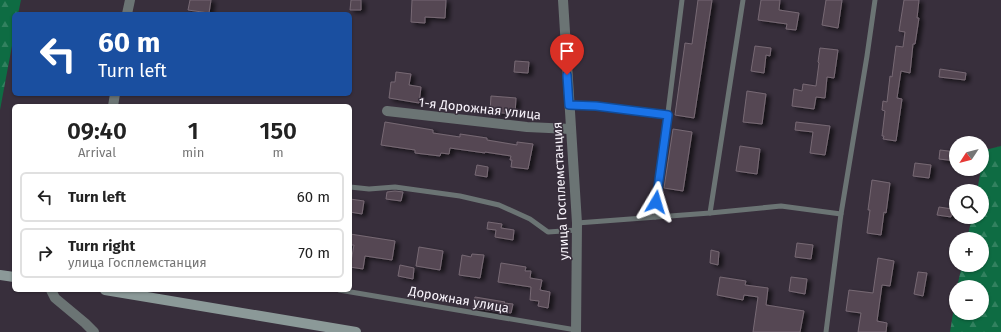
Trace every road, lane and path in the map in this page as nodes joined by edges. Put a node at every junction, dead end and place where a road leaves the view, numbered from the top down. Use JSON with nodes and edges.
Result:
{"nodes":[{"id":1,"x":130,"y":0,"type":"edge"},
{"id":2,"x":563,"y":0,"type":"edge"},
{"id":3,"x":682,"y":0,"type":"edge"},
{"id":4,"x":743,"y":0,"type":"edge"},
{"id":5,"x":875,"y":0,"type":"edge"},
{"id":6,"x":127,"y":12,"type":"edge"},
{"id":7,"x":569,"y":105,"type":"junction"},
{"id":8,"x":387,"y":111,"type":"dead end"},
{"id":9,"x":668,"y":115,"type":"junction"},
{"id":10,"x":571,"y":129,"type":"junction"},
{"id":11,"x":352,"y":187,"type":"edge"},
{"id":12,"x":710,"y":213,"type":"junction"},
{"id":13,"x":841,"y":214,"type":"junction"},
{"id":14,"x":655,"y":217,"type":"junction"},
{"id":15,"x":577,"y":227,"type":"junction"},
{"id":16,"x":0,"y":274,"type":"edge"},
{"id":17,"x":12,"y":277,"type":"edge"},
{"id":18,"x":52,"y":292,"type":"edge"},
{"id":19,"x":117,"y":292,"type":"edge"},
{"id":20,"x":351,"y":292,"type":"edge"},
{"id":21,"x":576,"y":331,"type":"edge"},
{"id":22,"x":94,"y":332,"type":"edge"},
{"id":23,"x":356,"y":332,"type":"edge"},
{"id":24,"x":826,"y":332,"type":"edge"}],
"edges":[{"from":1,"to":6,"type":"street"},
{"from":2,"to":7,"type":"street","name":"улица Госплемстанция"},
{"from":3,"to":9,"type":"lane"},
{"from":4,"to":12,"type":"lane"},
{"from":5,"to":13,"type":"lane"},
{"from":7,"to":9,"type":"lane"},
{"from":7,"to":10,"type":"street","name":"улица Госплемстанция"},
{"from":8,"to":10,"type":"street","name":"1-я Дорожная улица"},
{"from":9,"to":14,"type":"lane"},
{"from":10,"to":15,"type":"street","name":"улица Госплемстанция"},
{"from":11,"to":15,"type":"lane"},
{"from":12,"to":13,"type":"lane"},
{"from":12,"to":14,"type":"lane"},
{"from":13,"to":24,"type":"lane"},
{"from":14,"to":15,"type":"lane"},
{"from":15,"to":21,"type":"street","name":"улица Госплемстанция"},
{"from":16,"to":17,"type":"main road"},
{"from":18,"to":22,"type":"street"},
{"from":19,"to":23,"type":"main road"},
{"from":20,"to":21,"type":"lane","name":"Дорожная улица"}]}
